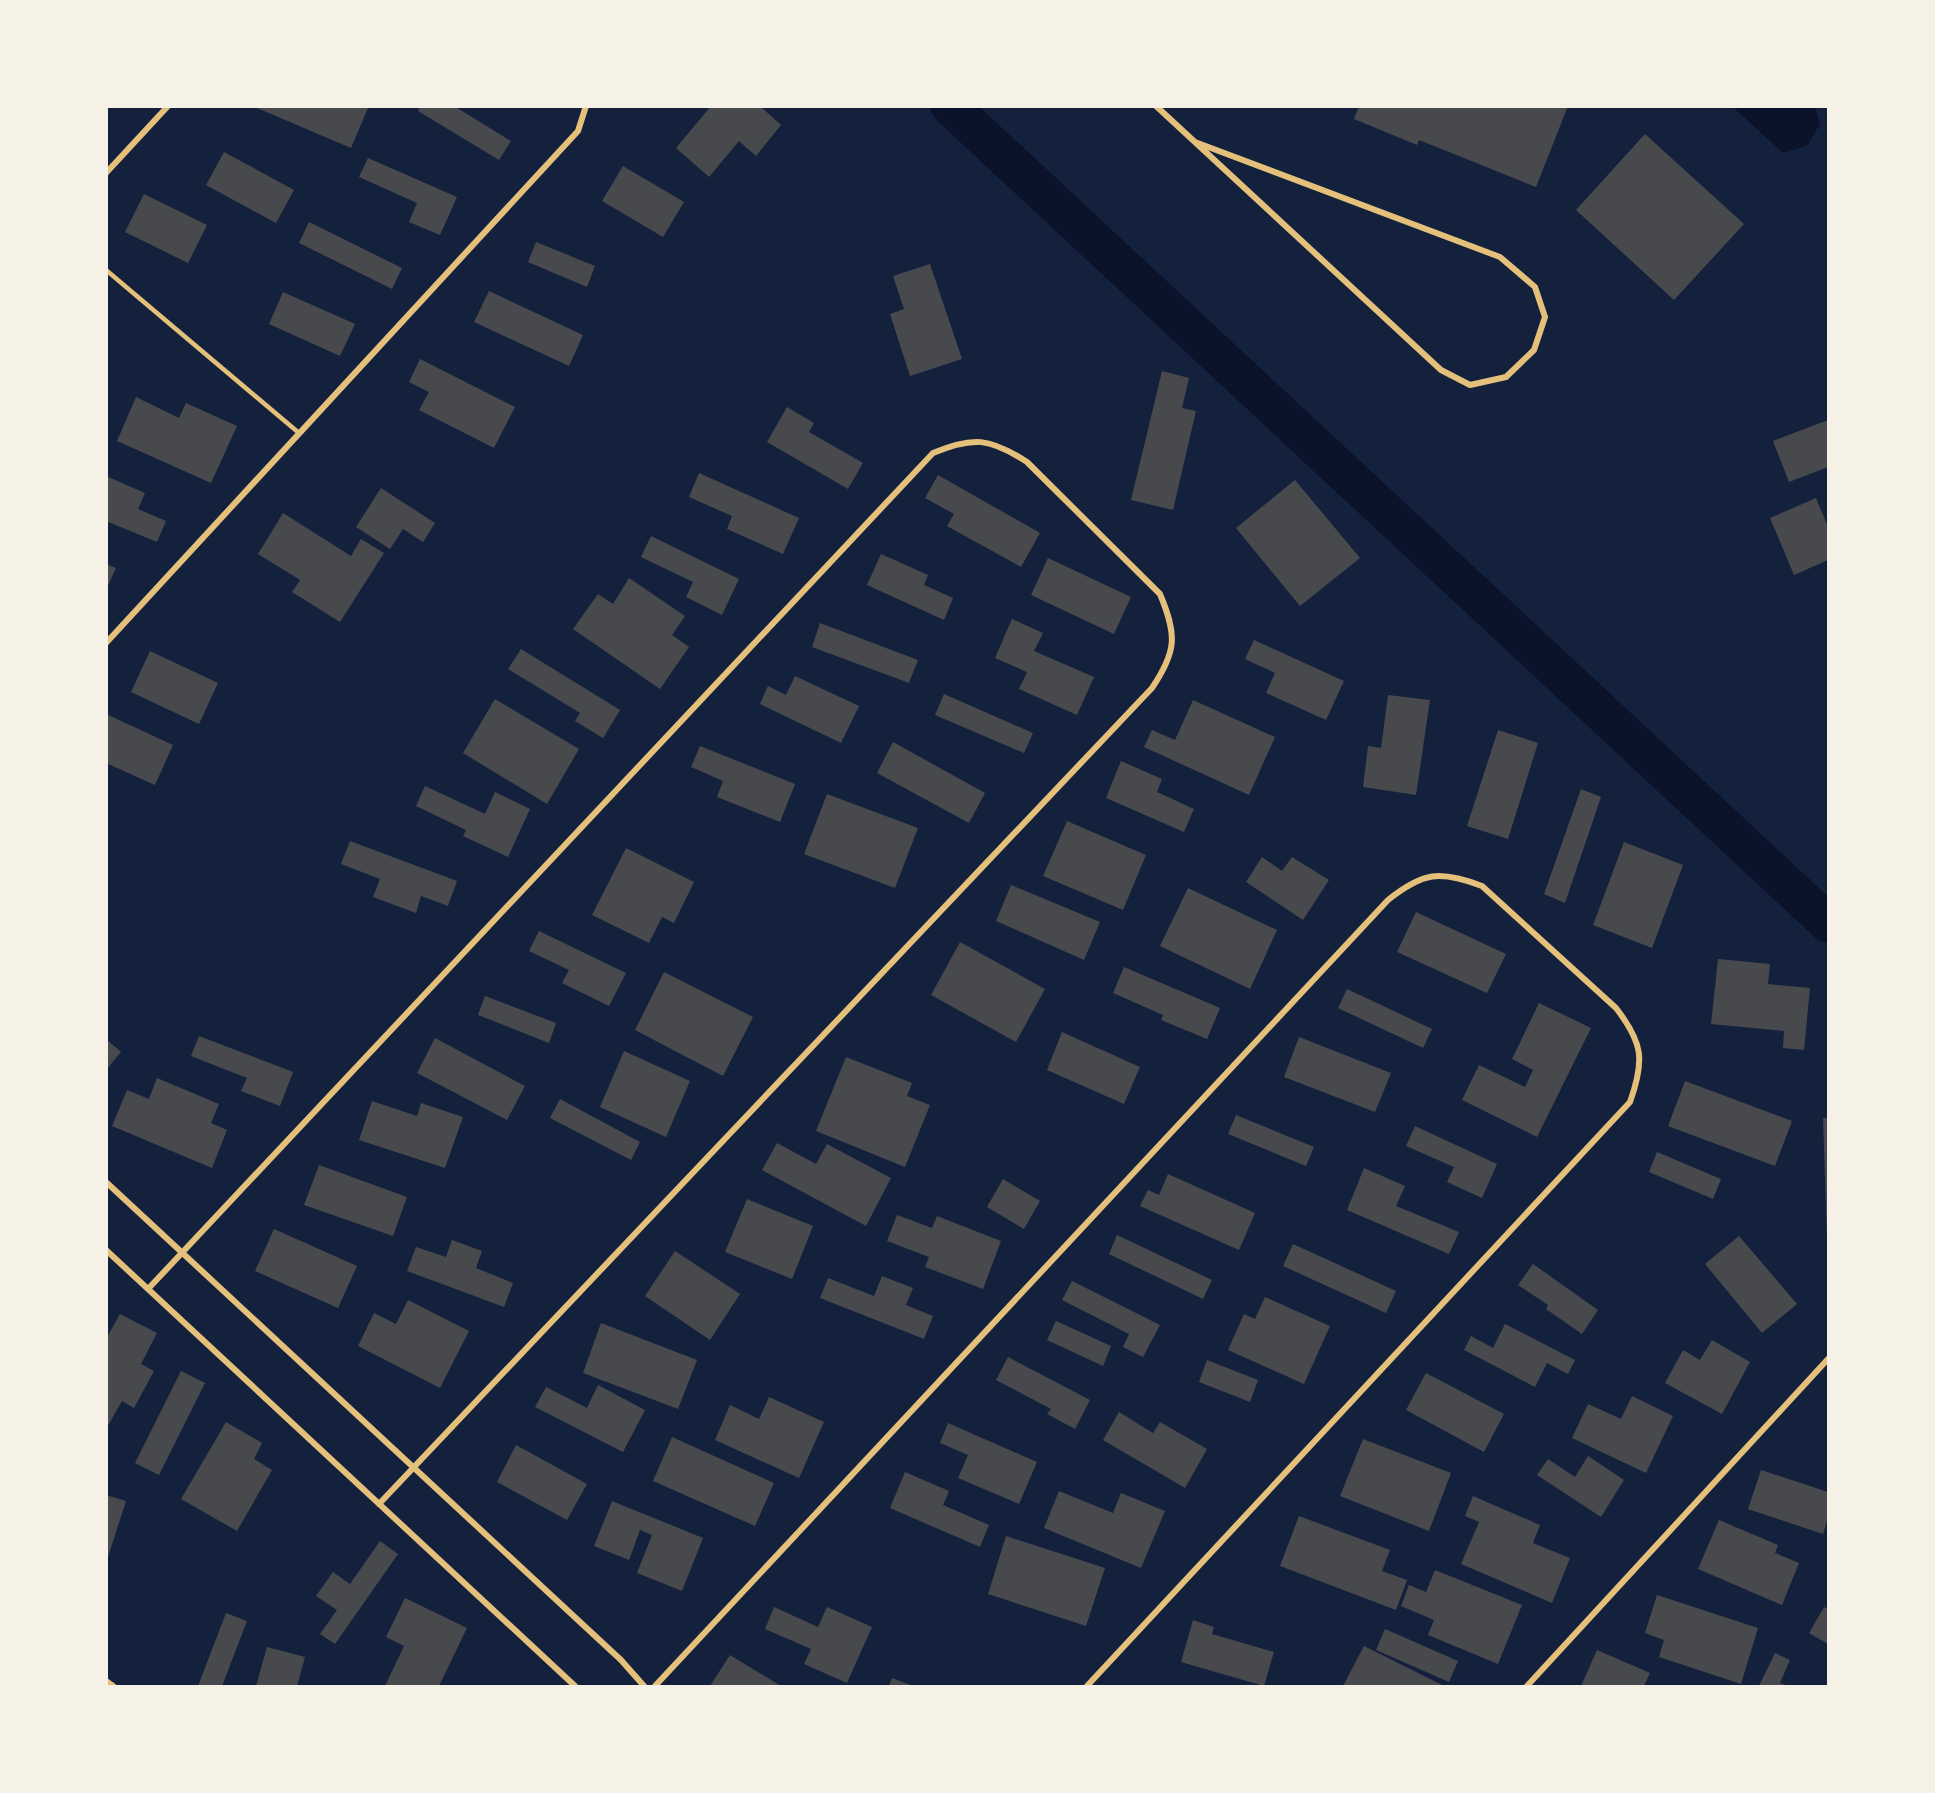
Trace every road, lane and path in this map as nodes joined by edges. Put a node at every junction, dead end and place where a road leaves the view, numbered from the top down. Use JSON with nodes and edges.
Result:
{"nodes":[{"id":1,"x":168,"y":106,"type":"edge"},
{"id":2,"x":586,"y":106,"type":"edge"},
{"id":3,"x":1156,"y":106,"type":"edge"},
{"id":4,"x":1195,"y":142,"type":"junction"},
{"id":5,"x":106,"y":173,"type":"edge"},
{"id":6,"x":106,"y":270,"type":"edge"},
{"id":7,"x":299,"y":434,"type":"junction"},
{"id":8,"x":106,"y":643,"type":"edge"},
{"id":9,"x":106,"y":1182,"type":"edge"},
{"id":10,"x":106,"y":1250,"type":"edge"},
{"id":11,"x":182,"y":1252,"type":"junction"},
{"id":12,"x":148,"y":1288,"type":"junction"},
{"id":13,"x":1828,"y":1359,"type":"edge"},
{"id":14,"x":413,"y":1467,"type":"junction"},
{"id":15,"x":378,"y":1504,"type":"junction"},
{"id":16,"x":106,"y":1681,"type":"edge"},
{"id":17,"x":112,"y":1686,"type":"edge"},
{"id":18,"x":576,"y":1686,"type":"edge"},
{"id":19,"x":644,"y":1686,"type":"edge"},
{"id":20,"x":655,"y":1686,"type":"edge"},
{"id":21,"x":1087,"y":1686,"type":"edge"},
{"id":22,"x":1527,"y":1686,"type":"edge"}],
"edges":[{"from":1,"to":5,"type":"street"},
{"from":2,"to":7,"type":"street"},
{"from":3,"to":4,"type":"street"},
{"from":4,"to":4,"type":"street"},
{"from":6,"to":7,"type":"lane"},
{"from":7,"to":8,"type":"street"},
{"from":9,"to":11,"type":"street"},
{"from":10,"to":12,"type":"street"},
{"from":11,"to":12,"type":"street"},
{"from":11,"to":14,"type":"street"},
{"from":11,"to":14,"type":"street"},
{"from":12,"to":15,"type":"street"},
{"from":13,"to":22,"type":"street"},
{"from":14,"to":15,"type":"street"},
{"from":14,"to":19,"type":"street"},
{"from":15,"to":18,"type":"street"},
{"from":16,"to":17,"type":"street"},
{"from":20,"to":21,"type":"street"}]}
